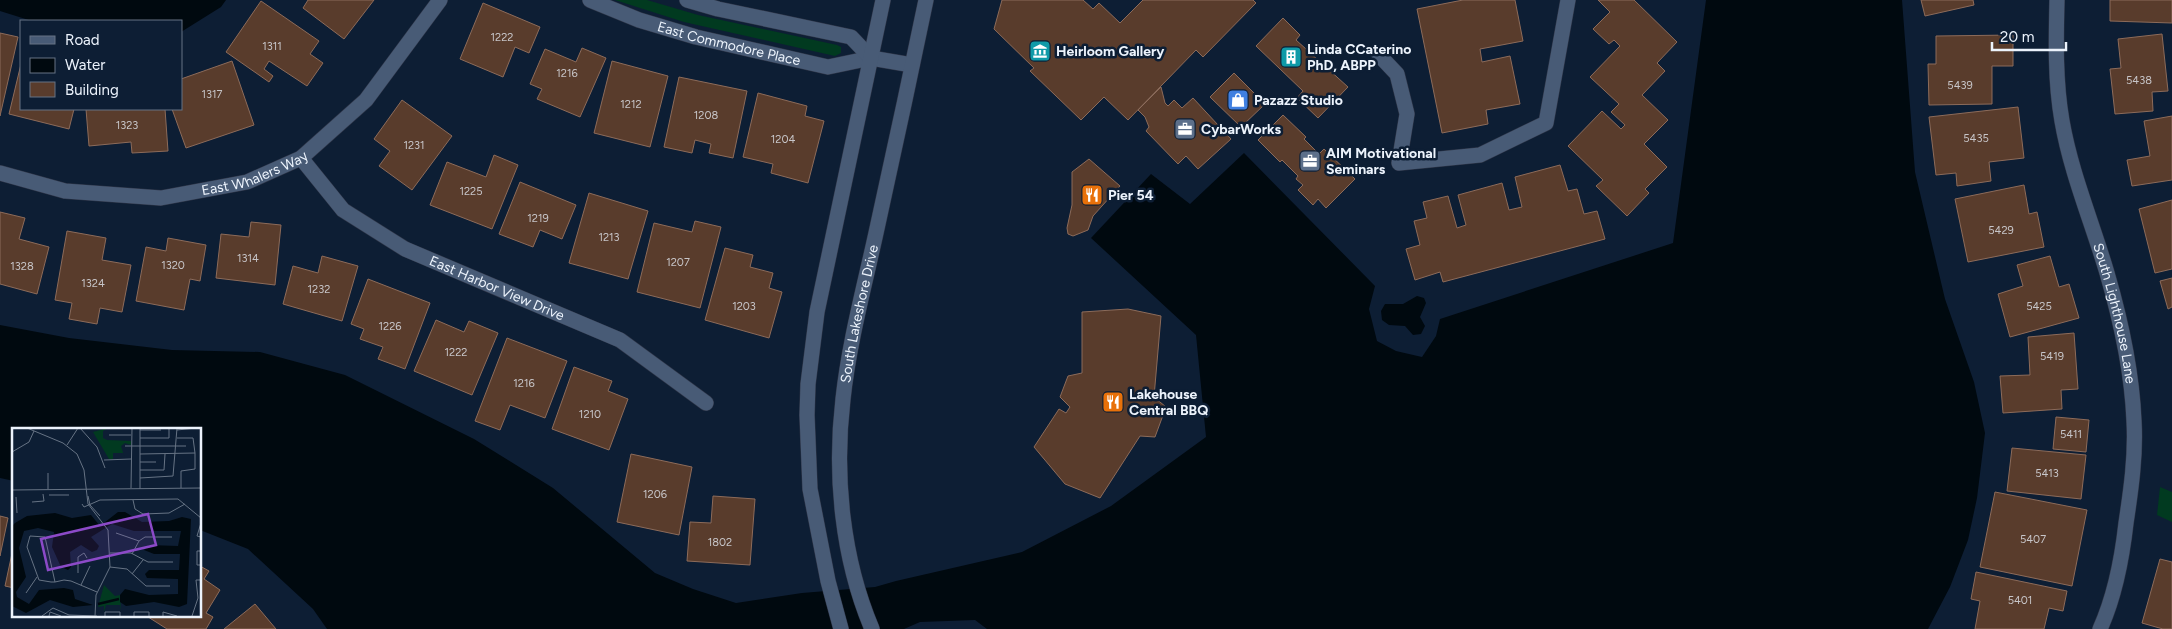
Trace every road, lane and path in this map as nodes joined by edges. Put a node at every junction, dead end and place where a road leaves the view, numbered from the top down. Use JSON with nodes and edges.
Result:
{"nodes":[{"id":1,"x":440,"y":0,"type":"edge"},
{"id":2,"x":590,"y":0,"type":"edge"},
{"id":3,"x":687,"y":0,"type":"edge"},
{"id":4,"x":883,"y":0,"type":"edge"},
{"id":5,"x":926,"y":0,"type":"edge"},
{"id":6,"x":1568,"y":0,"type":"edge"},
{"id":7,"x":2057,"y":0,"type":"edge"},
{"id":8,"x":1379,"y":56,"type":"dead end"},
{"id":9,"x":871,"y":58,"type":"junction"},
{"id":10,"x":912,"y":65,"type":"junction"},
{"id":11,"x":301,"y":158,"type":"junction"},
{"id":12,"x":0,"y":173,"type":"edge"},
{"id":13,"x":706,"y":403,"type":"dead end"},
{"id":14,"x":841,"y":629,"type":"edge"},
{"id":15,"x":872,"y":629,"type":"edge"},
{"id":16,"x":2100,"y":629,"type":"edge"}],
"edges":[{"from":1,"to":11,"type":"street","name":"East Whalers Way"},
{"from":2,"to":9,"type":"street","name":"East Commodore Place"},
{"from":3,"to":9,"type":"street"},
{"from":4,"to":9,"type":"street"},
{"from":5,"to":10,"type":"street","name":"South Lakeshore Drive"},
{"from":6,"to":8,"type":"street"},
{"from":7,"to":16,"type":"street","name":"South Lighthouse Lane"},
{"from":9,"to":10,"type":"street","name":"East Commodore Place"},
{"from":9,"to":14,"type":"street"},
{"from":10,"to":15,"type":"street","name":"South Lakeshore Drive"},
{"from":11,"to":12,"type":"street","name":"East Whalers Way"},
{"from":11,"to":13,"type":"street","name":"East Harbor View Drive"}]}
